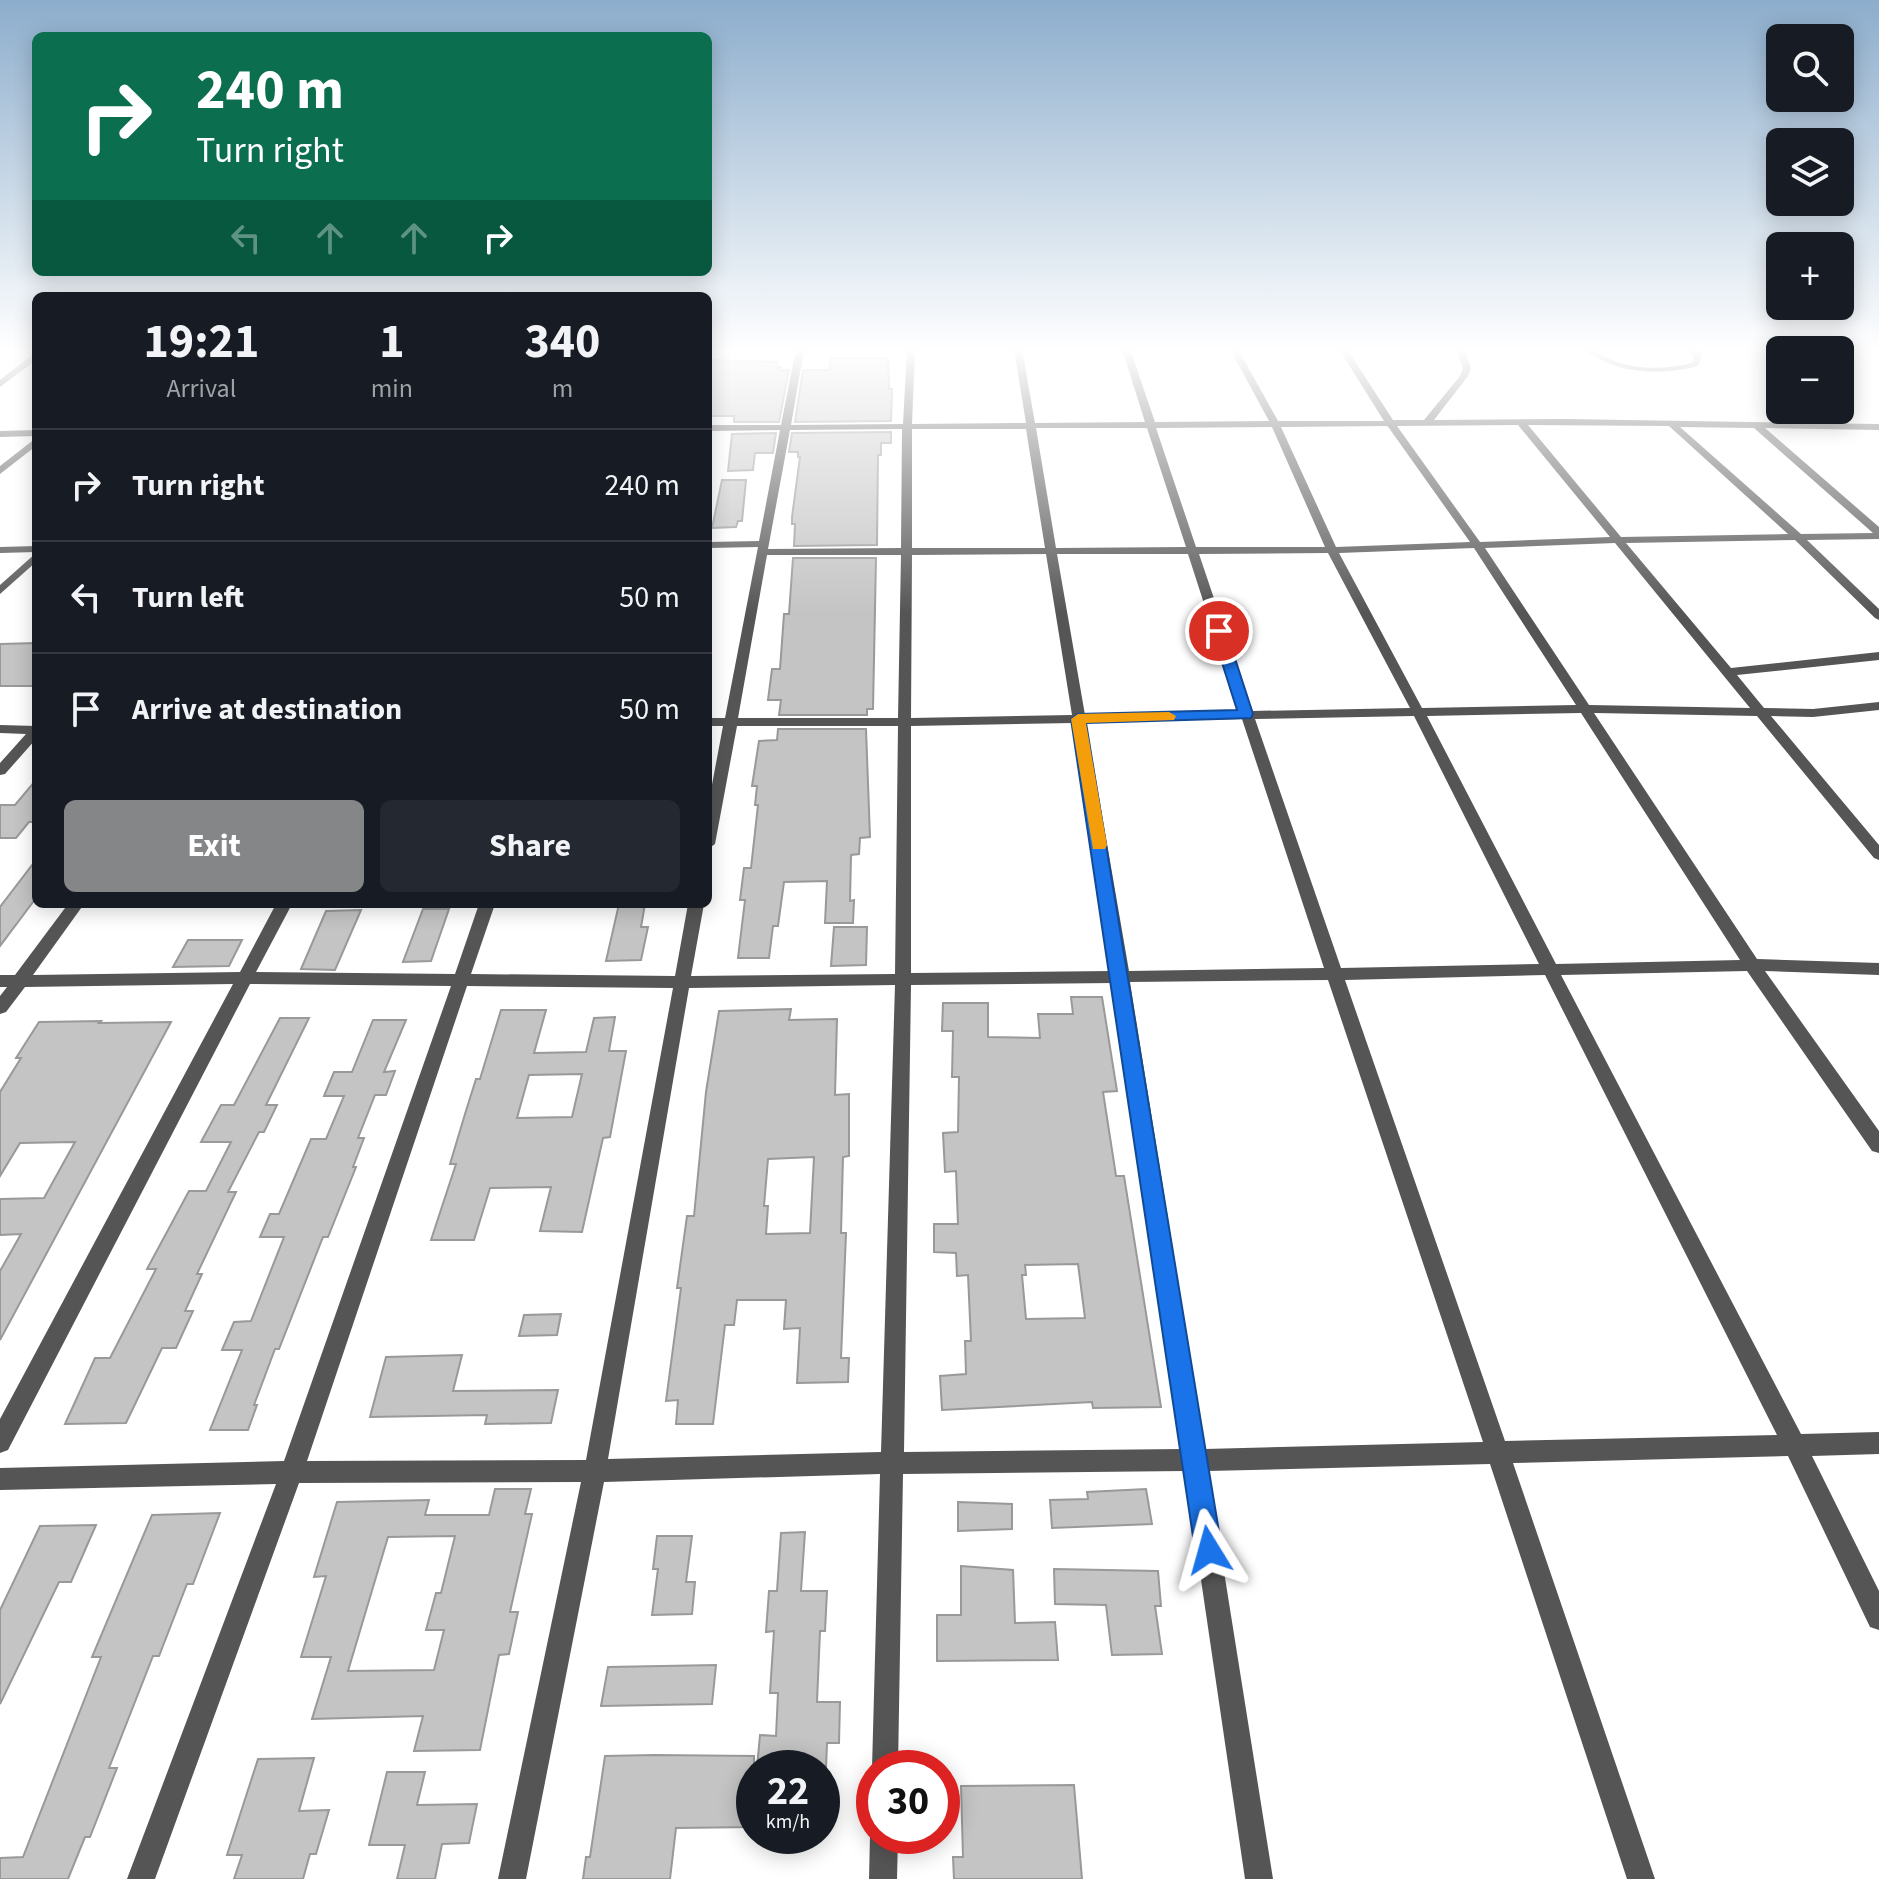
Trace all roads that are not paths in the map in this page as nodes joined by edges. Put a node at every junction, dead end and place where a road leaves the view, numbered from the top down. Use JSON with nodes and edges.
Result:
{"nodes":[{"id":1,"x":786,"y":437,"type":"edge"},
{"id":2,"x":907,"y":437,"type":"edge"},
{"id":3,"x":1031,"y":437,"type":"edge"},
{"id":4,"x":1155,"y":437,"type":"edge"},
{"id":5,"x":1281,"y":437,"type":"edge"},
{"id":6,"x":1400,"y":437,"type":"edge"},
{"id":7,"x":1532,"y":437,"type":"edge"},
{"id":8,"x":1686,"y":437,"type":"edge"},
{"id":9,"x":1769,"y":437,"type":"edge"},
{"id":10,"x":32,"y":444,"type":"edge"},
{"id":11,"x":0,"y":471,"type":"edge"},
{"id":12,"x":1879,"y":534,"type":"edge"},
{"id":13,"x":1800,"y":539,"type":"junction"},
{"id":14,"x":1616,"y":540,"type":"junction"},
{"id":15,"x":712,"y":545,"type":"edge"},
{"id":16,"x":1478,"y":546,"type":"junction"},
{"id":17,"x":763,"y":548,"type":"junction"},
{"id":18,"x":1192,"y":548,"type":"junction"},
{"id":19,"x":32,"y":549,"type":"edge"},
{"id":20,"x":0,"y":550,"type":"edge"},
{"id":21,"x":1048,"y":550,"type":"junction"},
{"id":22,"x":1332,"y":550,"type":"junction"},
{"id":23,"x":906,"y":552,"type":"junction"},
{"id":24,"x":32,"y":560,"type":"edge"},
{"id":25,"x":0,"y":591,"type":"edge"},
{"id":26,"x":1879,"y":616,"type":"edge"},
{"id":27,"x":1879,"y":656,"type":"edge"},
{"id":28,"x":1729,"y":672,"type":"junction"},
{"id":29,"x":1879,"y":706,"type":"edge"},
{"id":30,"x":1585,"y":709,"type":"junction"},
{"id":31,"x":1758,"y":712,"type":"junction"},
{"id":32,"x":1246,"y":714,"type":"junction"},
{"id":33,"x":1419,"y":714,"type":"junction"},
{"id":34,"x":1078,"y":719,"type":"junction"},
{"id":35,"x":732,"y":721,"type":"junction"},
{"id":36,"x":712,"y":722,"type":"edge"},
{"id":37,"x":903,"y":722,"type":"junction"},
{"id":38,"x":0,"y":729,"type":"edge"},
{"id":39,"x":32,"y":730,"type":"edge"},
{"id":40,"x":32,"y":735,"type":"edge"},
{"id":41,"x":0,"y":771,"type":"edge"},
{"id":42,"x":712,"y":824,"type":"edge"},
{"id":43,"x":1879,"y":855,"type":"edge"},
{"id":44,"x":73,"y":908,"type":"edge"},
{"id":45,"x":282,"y":908,"type":"edge"},
{"id":46,"x":485,"y":908,"type":"edge"},
{"id":47,"x":695,"y":908,"type":"edge"},
{"id":48,"x":1752,"y":965,"type":"junction"},
{"id":49,"x":1549,"y":967,"type":"junction"},
{"id":50,"x":1879,"y":969,"type":"edge"},
{"id":51,"x":1336,"y":974,"type":"junction"},
{"id":52,"x":1121,"y":975,"type":"junction"},
{"id":53,"x":245,"y":978,"type":"junction"},
{"id":54,"x":903,"y":979,"type":"junction"},
{"id":55,"x":0,"y":981,"type":"edge"},
{"id":56,"x":18,"y":981,"type":"junction"},
{"id":57,"x":457,"y":982,"type":"junction"},
{"id":58,"x":681,"y":982,"type":"junction"},
{"id":59,"x":0,"y":1008,"type":"edge"},
{"id":60,"x":1879,"y":1146,"type":"edge"},
{"id":61,"x":0,"y":1442,"type":"edge"},
{"id":62,"x":1879,"y":1443,"type":"edge"},
{"id":63,"x":1795,"y":1446,"type":"junction"},
{"id":64,"x":1500,"y":1452,"type":"junction"},
{"id":65,"x":1195,"y":1460,"type":"junction"},
{"id":66,"x":892,"y":1463,"type":"junction"},
{"id":67,"x":595,"y":1471,"type":"junction"},
{"id":68,"x":292,"y":1472,"type":"junction"},
{"id":69,"x":0,"y":1479,"type":"edge"},
{"id":70,"x":1879,"y":1618,"type":"edge"},
{"id":71,"x":885,"y":1750,"type":"edge"},
{"id":72,"x":884,"y":1854,"type":"edge"},
{"id":73,"x":141,"y":1879,"type":"edge"},
{"id":74,"x":512,"y":1879,"type":"edge"},
{"id":75,"x":883,"y":1879,"type":"edge"},
{"id":76,"x":1259,"y":1879,"type":"edge"},
{"id":77,"x":1641,"y":1879,"type":"edge"}],
"edges":[{"from":1,"to":17,"type":"street"},
{"from":2,"to":23,"type":"street"},
{"from":3,"to":21,"type":"street"},
{"from":4,"to":18,"type":"street"},
{"from":5,"to":22,"type":"street"},
{"from":6,"to":16,"type":"street"},
{"from":7,"to":14,"type":"street"},
{"from":8,"to":13,"type":"street"},
{"from":9,"to":12,"type":"street"},
{"from":10,"to":11,"type":"street"},
{"from":12,"to":13,"type":"street"},
{"from":13,"to":14,"type":"street"},
{"from":13,"to":26,"type":"street"},
{"from":14,"to":16,"type":"street"},
{"from":14,"to":28,"type":"street"},
{"from":15,"to":17,"type":"street"},
{"from":16,"to":22,"type":"street"},
{"from":16,"to":30,"type":"street"},
{"from":17,"to":23,"type":"street"},
{"from":17,"to":35,"type":"street"},
{"from":18,"to":21,"type":"street"},
{"from":18,"to":22,"type":"street"},
{"from":18,"to":32,"type":"street"},
{"from":19,"to":20,"type":"street"},
{"from":21,"to":23,"type":"street"},
{"from":21,"to":34,"type":"street"},
{"from":22,"to":33,"type":"street"},
{"from":23,"to":37,"type":"street"},
{"from":24,"to":25,"type":"street"},
{"from":27,"to":28,"type":"street"},
{"from":28,"to":31,"type":"street"},
{"from":29,"to":31,"type":"street"},
{"from":30,"to":31,"type":"street"},
{"from":30,"to":33,"type":"street"},
{"from":30,"to":48,"type":"street"},
{"from":31,"to":43,"type":"street"},
{"from":32,"to":33,"type":"street"},
{"from":32,"to":34,"type":"street"},
{"from":32,"to":51,"type":"street"},
{"from":33,"to":49,"type":"street"},
{"from":34,"to":37,"type":"street"},
{"from":34,"to":52,"type":"street"},
{"from":35,"to":36,"type":"street"},
{"from":35,"to":37,"type":"street"},
{"from":35,"to":42,"type":"street"},
{"from":37,"to":54,"type":"street"},
{"from":38,"to":39,"type":"street"},
{"from":40,"to":41,"type":"street"},
{"from":44,"to":56,"type":"street"},
{"from":45,"to":53,"type":"street"},
{"from":46,"to":57,"type":"street"},
{"from":47,"to":58,"type":"street"},
{"from":48,"to":49,"type":"street"},
{"from":48,"to":50,"type":"street"},
{"from":48,"to":60,"type":"street"},
{"from":49,"to":51,"type":"street"},
{"from":49,"to":63,"type":"street"},
{"from":51,"to":52,"type":"street"},
{"from":51,"to":64,"type":"street"},
{"from":52,"to":54,"type":"street"},
{"from":52,"to":65,"type":"street"},
{"from":53,"to":56,"type":"street"},
{"from":53,"to":57,"type":"street"},
{"from":53,"to":61,"type":"street"},
{"from":54,"to":58,"type":"street"},
{"from":54,"to":66,"type":"street"},
{"from":55,"to":56,"type":"street"},
{"from":56,"to":59,"type":"street"},
{"from":57,"to":58,"type":"street"},
{"from":57,"to":68,"type":"street"},
{"from":58,"to":67,"type":"street"},
{"from":62,"to":63,"type":"street"},
{"from":63,"to":64,"type":"street"},
{"from":63,"to":70,"type":"street"},
{"from":64,"to":65,"type":"street"},
{"from":64,"to":77,"type":"street"},
{"from":65,"to":66,"type":"street"},
{"from":65,"to":76,"type":"street"},
{"from":66,"to":67,"type":"street"},
{"from":66,"to":71,"type":"street"},
{"from":67,"to":68,"type":"street"},
{"from":67,"to":74,"type":"street"},
{"from":68,"to":69,"type":"street"},
{"from":68,"to":73,"type":"street"},
{"from":72,"to":75,"type":"street"}]}
